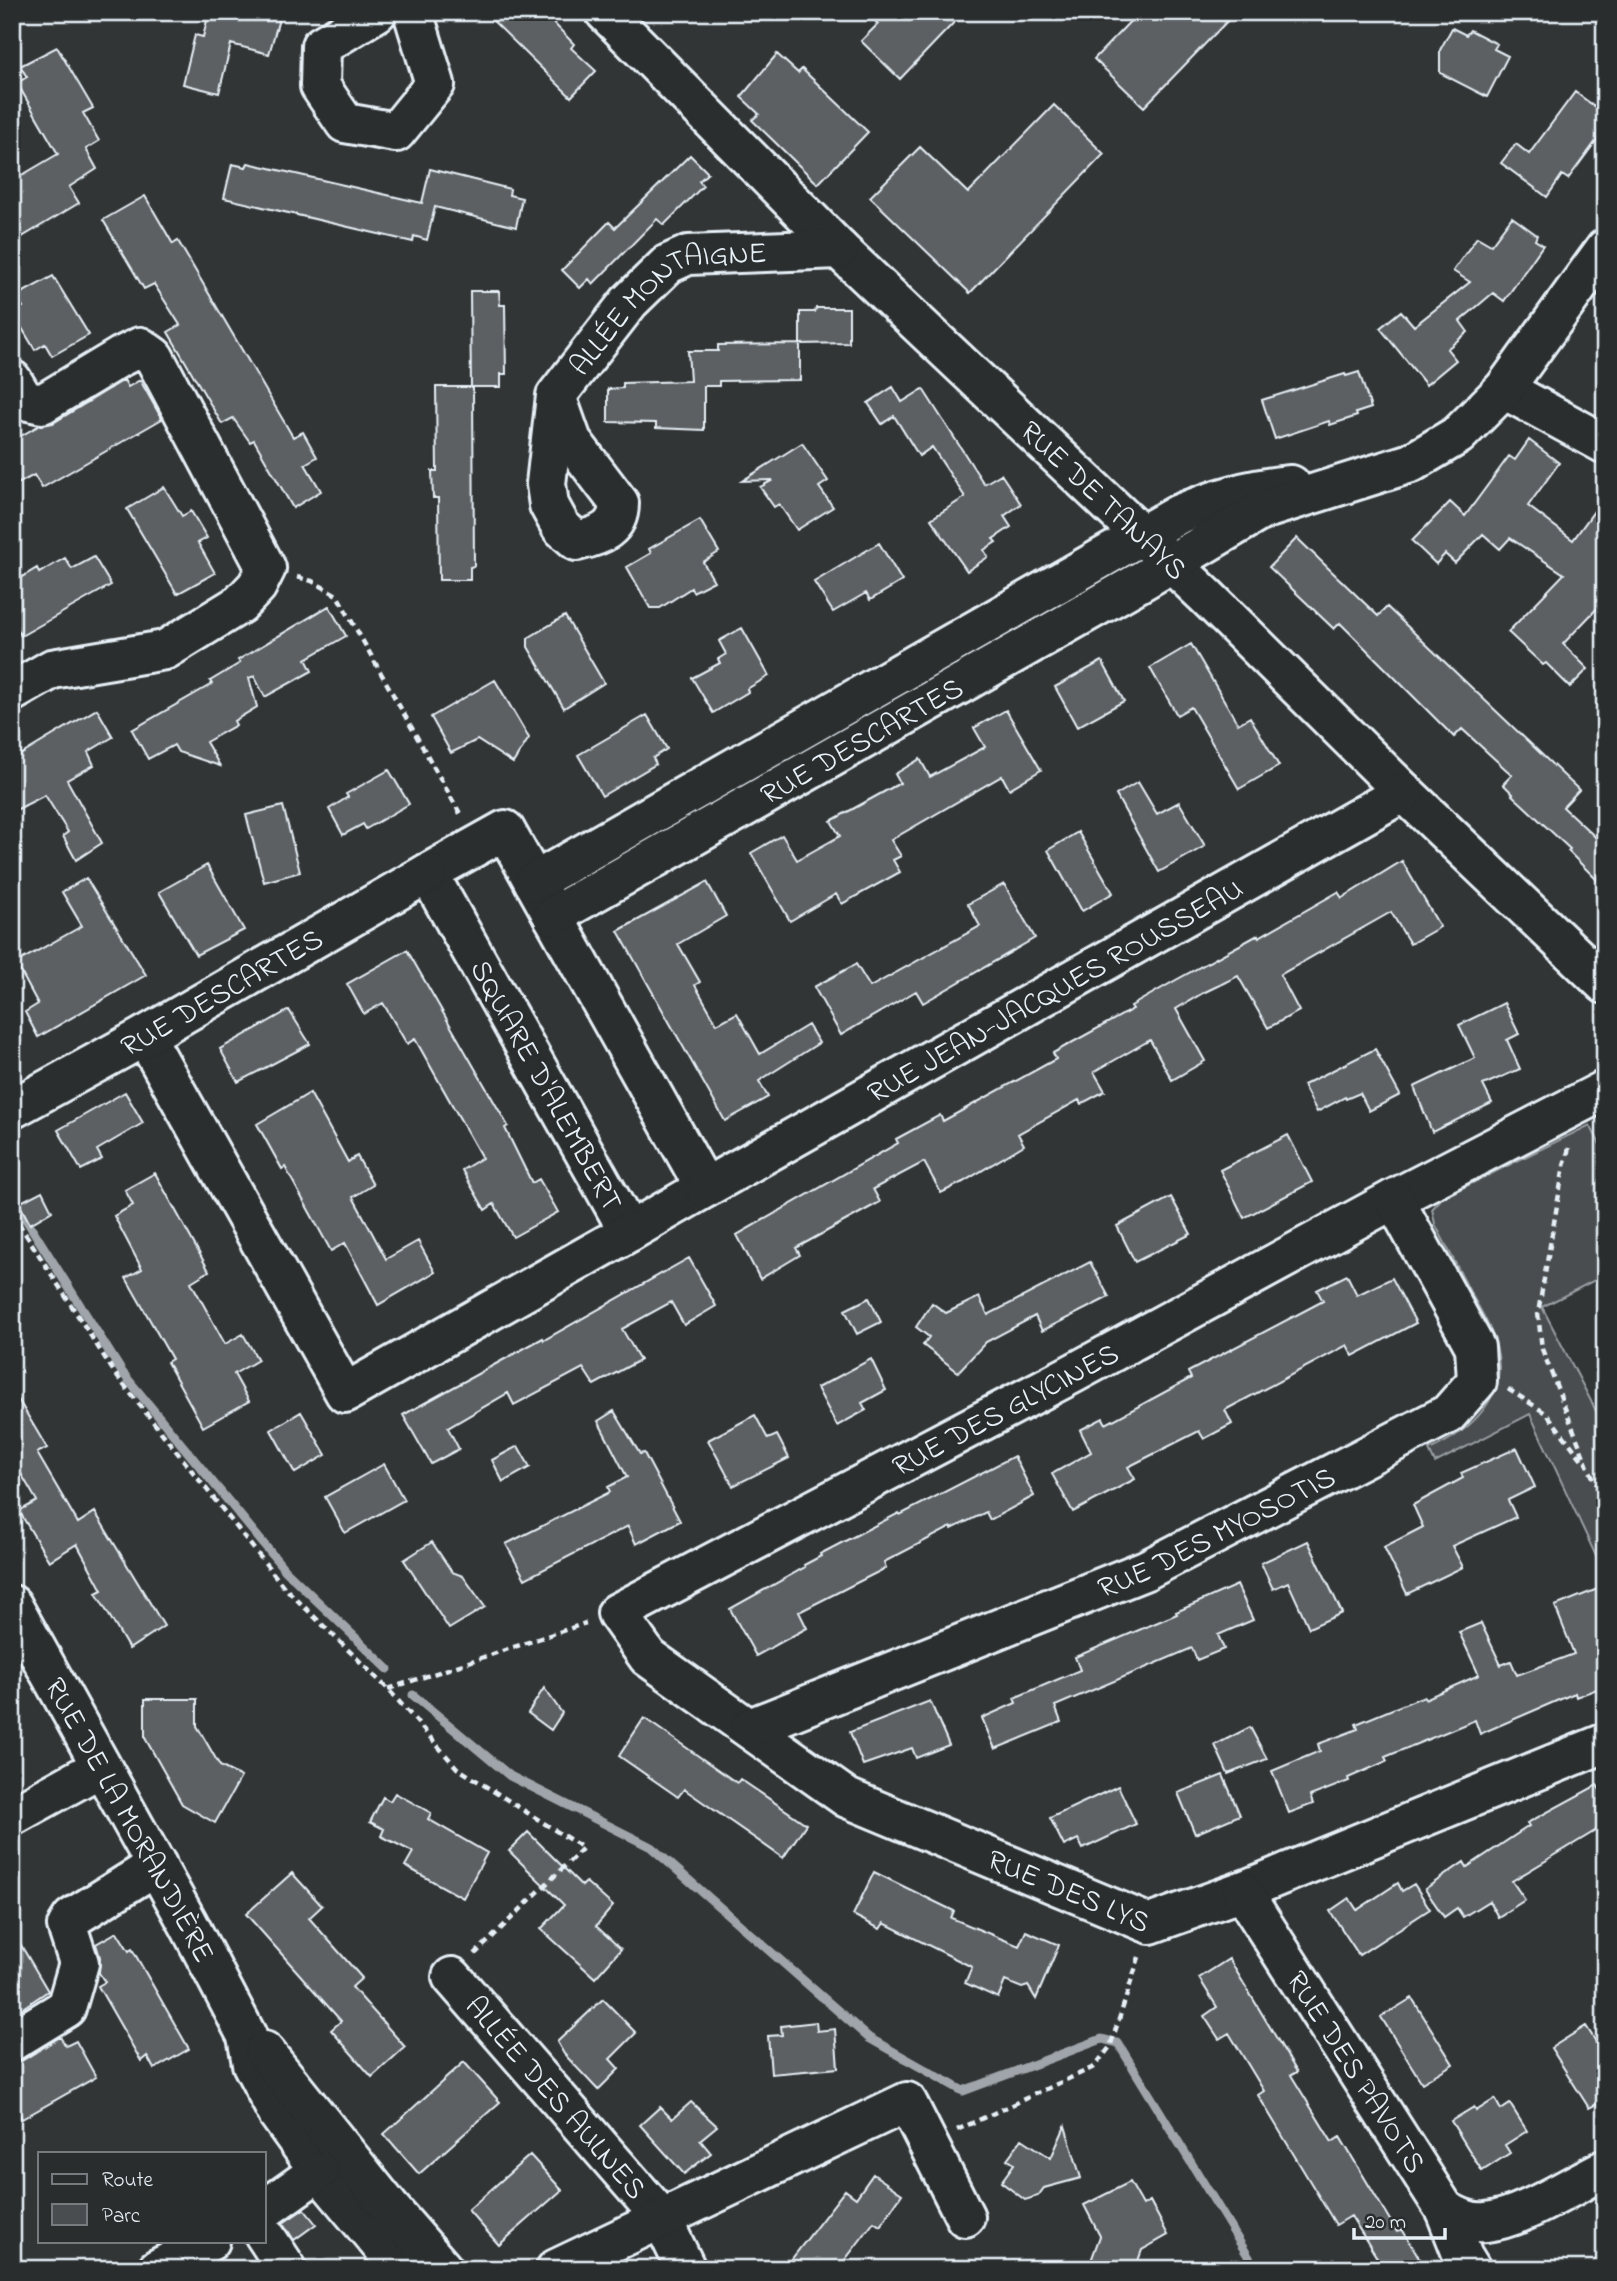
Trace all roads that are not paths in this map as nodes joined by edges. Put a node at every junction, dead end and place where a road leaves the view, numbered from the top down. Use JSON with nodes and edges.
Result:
{"nodes":[{"id":1,"x":377,"y":12,"type":"edge"},
{"id":2,"x":414,"y":12,"type":"edge"},
{"id":3,"x":605,"y":12,"type":"edge"},
{"id":4,"x":839,"y":249,"type":"junction"},
{"id":5,"x":1605,"y":249,"type":"edge"},
{"id":6,"x":12,"y":380,"type":"edge"},
{"id":7,"x":1504,"y":389,"type":"junction"},
{"id":8,"x":556,"y":396,"type":"dead end"},
{"id":9,"x":1605,"y":444,"type":"edge"},
{"id":10,"x":1362,"y":477,"type":"junction"},
{"id":11,"x":1142,"y":535,"type":"junction"},
{"id":12,"x":1170,"y":564,"type":"junction"},
{"id":13,"x":12,"y":692,"type":"edge"},
{"id":14,"x":1405,"y":792,"type":"junction"},
{"id":15,"x":428,"y":873,"type":"junction"},
{"id":16,"x":534,"y":882,"type":"junction"},
{"id":17,"x":553,"y":916,"type":"junction"},
{"id":18,"x":1601,"y":974,"type":"edge"},
{"id":19,"x":145,"y":1036,"type":"junction"},
{"id":20,"x":1605,"y":1090,"type":"edge"},
{"id":21,"x":12,"y":1109,"type":"edge"},
{"id":22,"x":705,"y":1188,"type":"junction"},
{"id":23,"x":1394,"y":1199,"type":"junction"},
{"id":24,"x":629,"y":1231,"type":"junction"},
{"id":25,"x":12,"y":1605,"type":"edge"},
{"id":26,"x":617,"y":1613,"type":"joint"},
{"id":27,"x":750,"y":1728,"type":"junction"},
{"id":28,"x":1605,"y":1743,"type":"edge"},
{"id":29,"x":101,"y":1767,"type":"junction"},
{"id":30,"x":12,"y":1816,"type":"edge"},
{"id":31,"x":157,"y":1865,"type":"junction"},
{"id":32,"x":1242,"y":1891,"type":"junction"},
{"id":33,"x":452,"y":1977,"type":"road end"},
{"id":34,"x":247,"y":2036,"type":"junction"},
{"id":35,"x":12,"y":2040,"type":"edge"},
{"id":36,"x":1605,"y":2169,"type":"edge"},
{"id":37,"x":319,"y":2171,"type":"junction"},
{"id":38,"x":266,"y":2209,"type":"edge"},
{"id":39,"x":1445,"y":2210,"type":"junction"},
{"id":40,"x":661,"y":2217,"type":"junction"},
{"id":41,"x":965,"y":2217,"type":"dead end"},
{"id":42,"x":266,"y":2237,"type":"edge"},
{"id":43,"x":207,"y":2242,"type":"edge"},
{"id":44,"x":157,"y":2269,"type":"edge"},
{"id":45,"x":288,"y":2269,"type":"edge"},
{"id":46,"x":401,"y":2269,"type":"edge"},
{"id":47,"x":443,"y":2269,"type":"edge"},
{"id":48,"x":556,"y":2269,"type":"edge"},
{"id":49,"x":686,"y":2269,"type":"edge"},
{"id":50,"x":1471,"y":2269,"type":"edge"}],
"edges":[{"from":1,"to":2,"type":"street"},
{"from":3,"to":4,"type":"street","name":"RUE DE TANAYS"},
{"from":4,"to":8,"type":"street","name":"ALLÉE MONTAIGNE"},
{"from":4,"to":11,"type":"street","name":"RUE DE TANAYS"},
{"from":5,"to":7,"type":"street"},
{"from":6,"to":13,"type":"street"},
{"from":7,"to":9,"type":"street"},
{"from":7,"to":10,"type":"street"},
{"from":10,"to":11,"type":"street","name":"RUE DESCARTES"},
{"from":10,"to":12,"type":"street","name":"RUE DESCARTES"},
{"from":11,"to":12,"type":"street","name":"RUE DE TANAYS"},
{"from":11,"to":16,"type":"street","name":"RUE DESCARTES"},
{"from":12,"to":14,"type":"street","name":"RUE DE TANAYS"},
{"from":12,"to":17,"type":"street","name":"RUE DESCARTES"},
{"from":14,"to":18,"type":"street","name":"RUE DE TANAYS"},
{"from":14,"to":22,"type":"street","name":"RUE JEAN-JACQUES ROUSSEAU"},
{"from":15,"to":16,"type":"street"},
{"from":15,"to":19,"type":"street","name":"RUE DESCARTES"},
{"from":15,"to":24,"type":"street","name":"SQUARE D'ALEMBERT"},
{"from":16,"to":17,"type":"street"},
{"from":17,"to":22,"type":"street"},
{"from":19,"to":21,"type":"street","name":"RUE DESCARTES"},
{"from":19,"to":24,"type":"street"},
{"from":20,"to":23,"type":"street","name":"RUE DES GLYCINES"},
{"from":22,"to":24,"type":"street","name":"SQUARE D'ALEMBERT"},
{"from":23,"to":26,"type":"street","name":"RUE DES GLYCINES"},
{"from":23,"to":27,"type":"street","name":"RUE DES MYOSOTIS"},
{"from":25,"to":29,"type":"street","name":"RUE DE LA MORANDIÈRE"},
{"from":26,"to":27,"type":"street","name":"RUE DES LYS"},
{"from":27,"to":32,"type":"street","name":"RUE DES LYS"},
{"from":28,"to":32,"type":"street","name":"RUE DES LYS"},
{"from":29,"to":30,"type":"street"},
{"from":29,"to":31,"type":"street","name":"RUE DE LA MORANDIÈRE"},
{"from":31,"to":34,"type":"street","name":"RUE DE LA MORANDIÈRE"},
{"from":31,"to":35,"type":"street"},
{"from":32,"to":39,"type":"street","name":"RUE DES PAVOTS"},
{"from":33,"to":40,"type":"street","name":"ALLÉE DES AULNES"},
{"from":34,"to":37,"type":"street","name":"RUE DE LA MORANDIÈRE"},
{"from":34,"to":47,"type":"street","name":"RUE DE LA MORANDIÈRE"},
{"from":36,"to":39,"type":"street"},
{"from":37,"to":38,"type":"street"},
{"from":37,"to":46,"type":"street","name":"RUE DE LA MORANDIÈRE"},
{"from":39,"to":50,"type":"street","name":"RUE DES PAVOTS"},
{"from":40,"to":41,"type":"street","name":"ALLÉE DES AULNES"},
{"from":40,"to":48,"type":"street","name":"ALLÉE DES AULNES"},
{"from":40,"to":49,"type":"street"},
{"from":42,"to":45,"type":"street"},
{"from":43,"to":44,"type":"street"}]}
